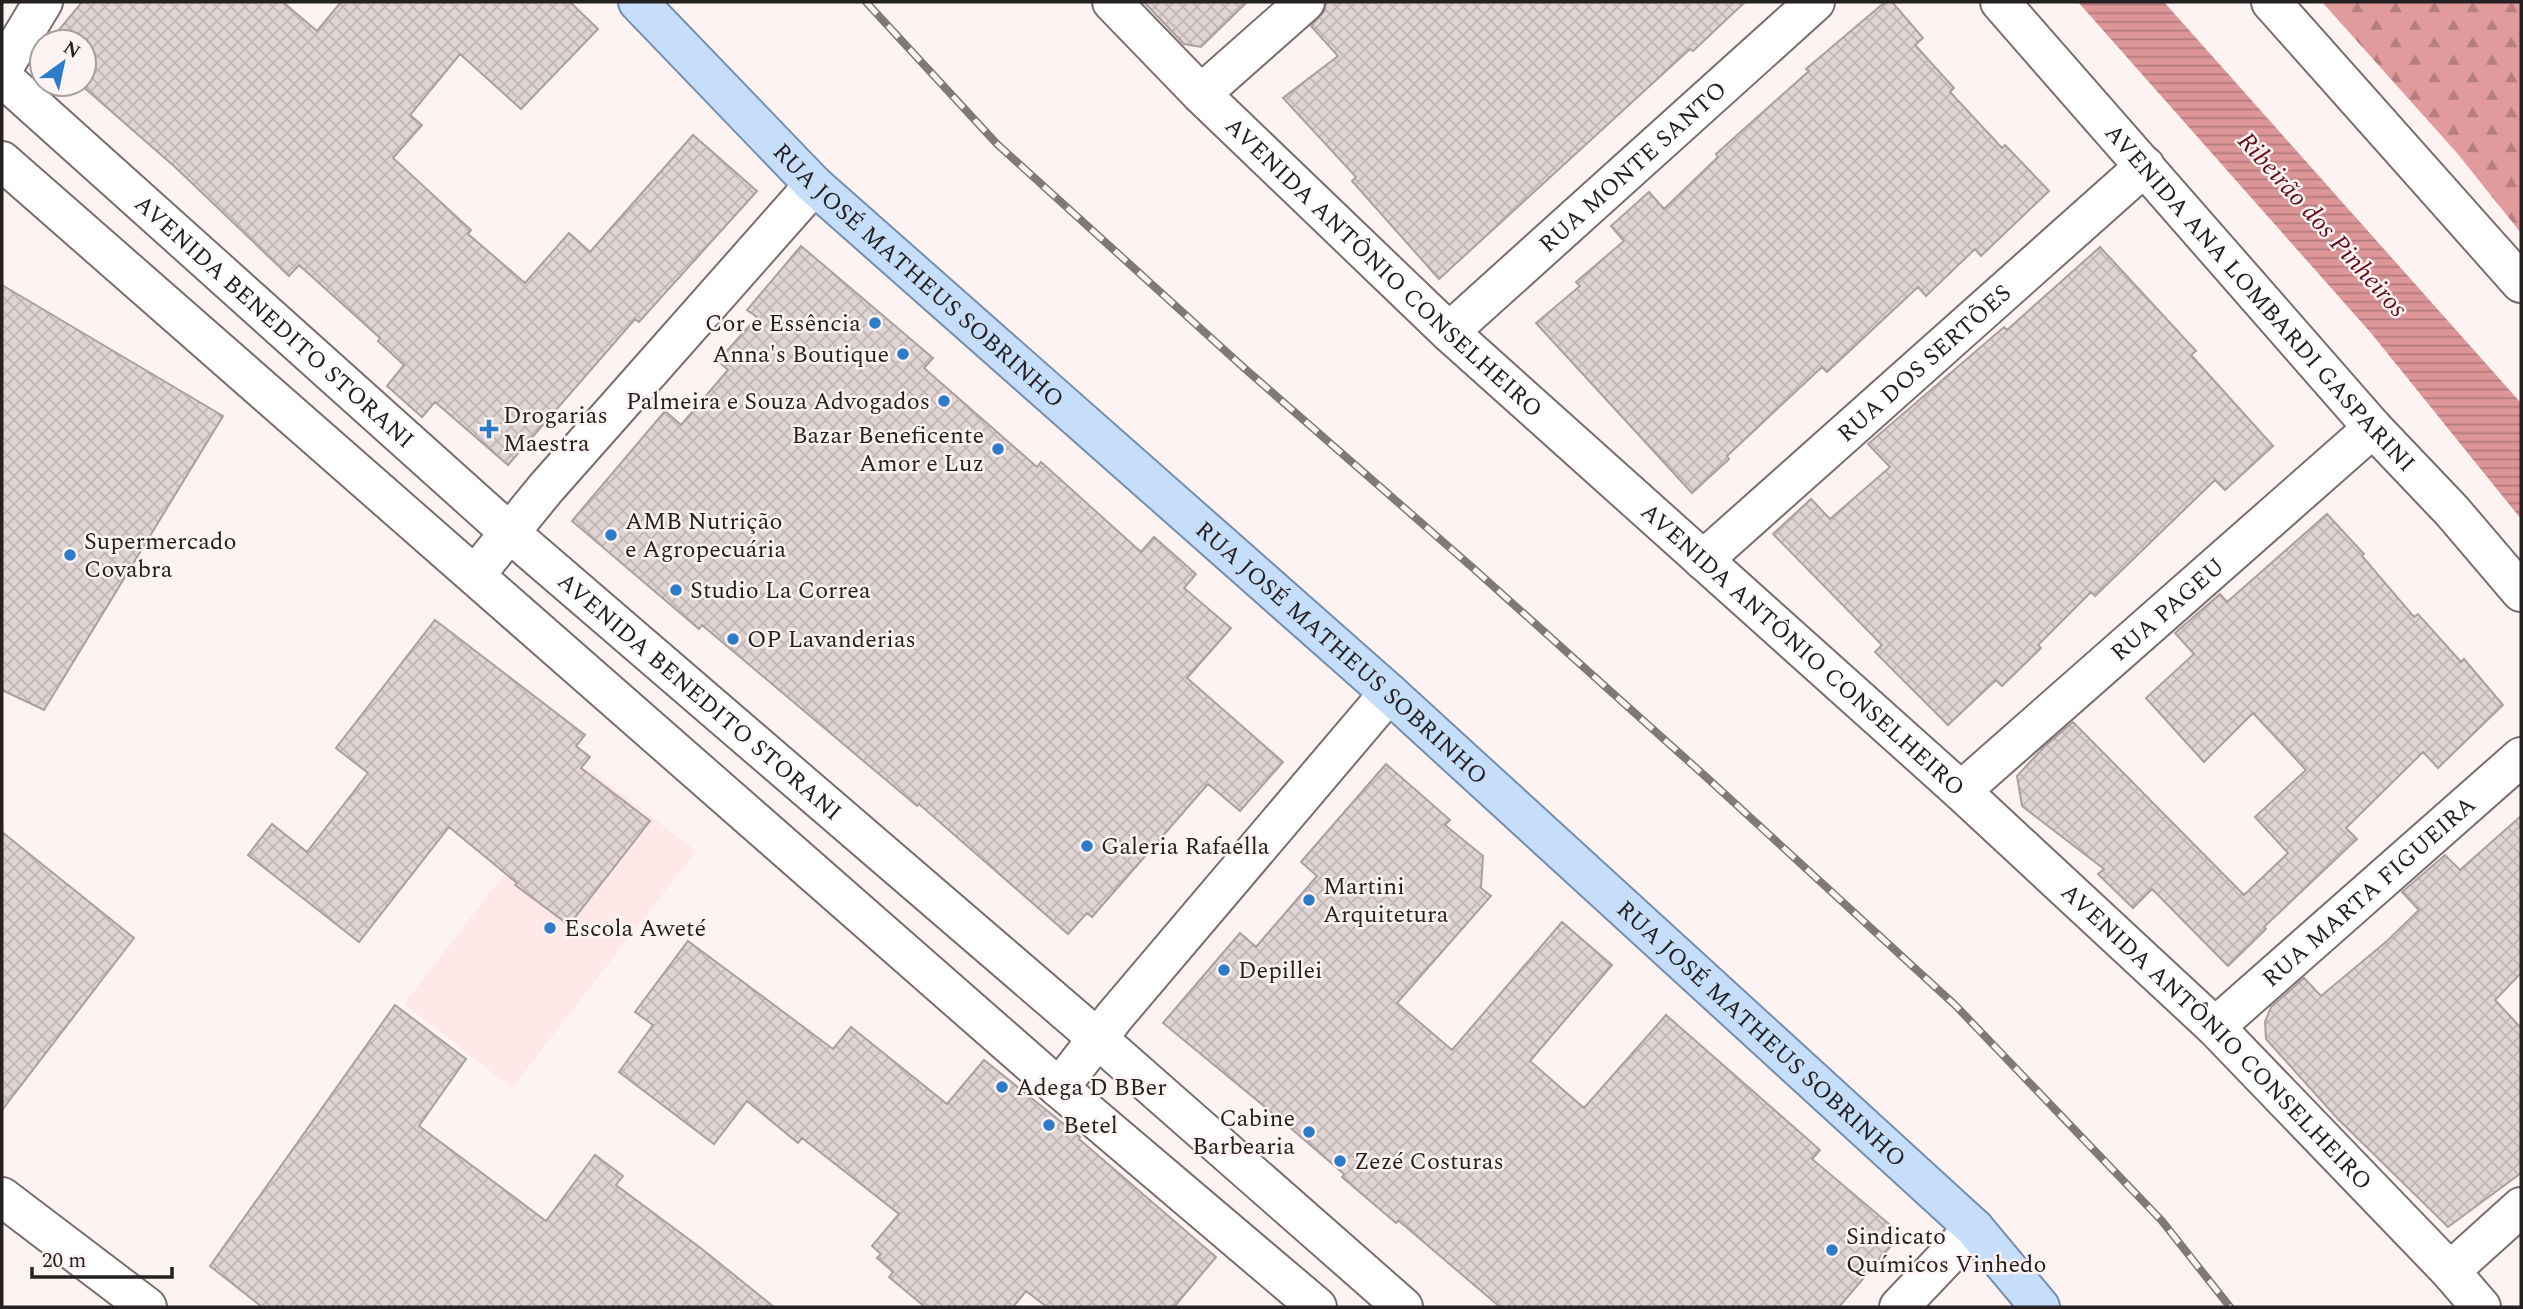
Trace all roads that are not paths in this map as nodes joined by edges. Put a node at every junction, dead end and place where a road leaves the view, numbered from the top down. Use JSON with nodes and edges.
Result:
{"nodes":[{"id":1,"x":44,"y":2,"type":"edge"},
{"id":2,"x":638,"y":2,"type":"edge"},
{"id":3,"x":1112,"y":2,"type":"edge"},
{"id":4,"x":1305,"y":2,"type":"edge"},
{"id":5,"x":1815,"y":2,"type":"edge"},
{"id":6,"x":2000,"y":2,"type":"edge"},
{"id":7,"x":2271,"y":2,"type":"edge"},
{"id":8,"x":2,"y":71,"type":"edge"},
{"id":9,"x":2,"y":77,"type":"edge"},
{"id":10,"x":1200,"y":94,"type":"junction"},
{"id":11,"x":2,"y":161,"type":"edge"},
{"id":12,"x":2145,"y":166,"type":"junction"},
{"id":13,"x":814,"y":185,"type":"junction"},
{"id":14,"x":2521,"y":283,"type":"edge"},
{"id":15,"x":1449,"y":332,"type":"junction"},
{"id":16,"x":2373,"y":428,"type":"junction"},
{"id":17,"x":510,"y":533,"type":"junction"},
{"id":18,"x":1703,"y":559,"type":"junction"},
{"id":19,"x":475,"y":575,"type":"junction"},
{"id":20,"x":2521,"y":592,"type":"edge"},
{"id":21,"x":1389,"y":693,"type":"junction"},
{"id":22,"x":2521,"y":757,"type":"edge"},
{"id":23,"x":1961,"y":791,"type":"junction"},
{"id":24,"x":2215,"y":1027,"type":"junction"},
{"id":25,"x":1097,"y":1038,"type":"junction"},
{"id":26,"x":1059,"y":1088,"type":"junction"},
{"id":27,"x":2,"y":1197,"type":"edge"},
{"id":28,"x":2521,"y":1207,"type":"edge"},
{"id":29,"x":1974,"y":1228,"type":"junction"},
{"id":30,"x":2450,"y":1271,"type":"junction"},
{"id":31,"x":147,"y":1307,"type":"edge"},
{"id":32,"x":1317,"y":1307,"type":"edge"},
{"id":33,"x":1403,"y":1307,"type":"edge"},
{"id":34,"x":1899,"y":1307,"type":"edge"},
{"id":35,"x":2040,"y":1307,"type":"edge"},
{"id":36,"x":2481,"y":1307,"type":"edge"}],
"edges":[{"from":1,"to":8,"type":"street"},
{"from":2,"to":13,"type":"main road","name":"RUA JOSÉ MATHEUS SOBRINHO"},
{"from":3,"to":10,"type":"street","name":"AVENIDA ANTÔNIO CONSELHEIRO"},
{"from":4,"to":10,"type":"street"},
{"from":5,"to":15,"type":"street","name":"RUA MONTE SANTO"},
{"from":6,"to":12,"type":"street","name":"AVENIDA ANA LOMBARDI GASPARINI"},
{"from":7,"to":14,"type":"street"},
{"from":9,"to":17,"type":"street","name":"AVENIDA BENEDITO STORANI"},
{"from":10,"to":15,"type":"street","name":"AVENIDA ANTÔNIO CONSELHEIRO"},
{"from":11,"to":19,"type":"street"},
{"from":12,"to":16,"type":"street","name":"AVENIDA ANA LOMBARDI GASPARINI"},
{"from":12,"to":18,"type":"street","name":"RUA DOS SERTÕES"},
{"from":13,"to":17,"type":"street"},
{"from":13,"to":21,"type":"main road","name":"RUA JOSÉ MATHEUS SOBRINHO"},
{"from":15,"to":18,"type":"street","name":"AVENIDA ANTÔNIO CONSELHEIRO"},
{"from":16,"to":20,"type":"street","name":"AVENIDA ANA LOMBARDI GASPARINI"},
{"from":16,"to":23,"type":"street","name":"RUA PAGEU"},
{"from":17,"to":19,"type":"street"},
{"from":17,"to":25,"type":"street","name":"AVENIDA BENEDITO STORANI"},
{"from":18,"to":23,"type":"street","name":"AVENIDA ANTÔNIO CONSELHEIRO"},
{"from":19,"to":26,"type":"street"},
{"from":21,"to":25,"type":"street"},
{"from":21,"to":29,"type":"main road","name":"RUA JOSÉ MATHEUS SOBRINHO"},
{"from":22,"to":24,"type":"street","name":"RUA MARTA FIGUEIRA"},
{"from":23,"to":24,"type":"street","name":"AVENIDA ANTÔNIO CONSELHEIRO"},
{"from":24,"to":30,"type":"street","name":"AVENIDA ANTÔNIO CONSELHEIRO"},
{"from":25,"to":26,"type":"street"},
{"from":25,"to":33,"type":"street","name":"AVENIDA BENEDITO STORANI"},
{"from":26,"to":32,"type":"street"},
{"from":27,"to":31,"type":"street"},
{"from":28,"to":30,"type":"street"},
{"from":29,"to":34,"type":"street"},
{"from":29,"to":35,"type":"main road","name":"RUA JOSÉ MATHEUS SOBRINHO"},
{"from":30,"to":36,"type":"street","name":"AVENIDA ANTÔNIO CONSELHEIRO"}]}
